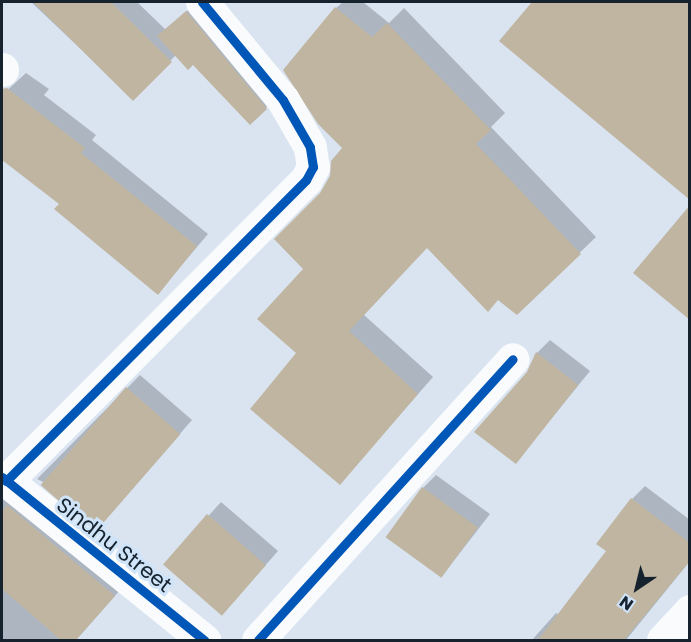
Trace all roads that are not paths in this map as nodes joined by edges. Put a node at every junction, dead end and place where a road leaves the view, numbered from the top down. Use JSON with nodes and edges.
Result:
{"nodes":[{"id":1,"x":202,"y":2,"type":"edge"},
{"id":2,"x":513,"y":359,"type":"dead end"},
{"id":3,"x":4,"y":479,"type":"edge"},
{"id":4,"x":690,"y":611,"type":"edge"},
{"id":5,"x":195,"y":637,"type":"edge"},
{"id":6,"x":258,"y":640,"type":"edge"},
{"id":7,"x":663,"y":640,"type":"edge"}],
"edges":[{"from":1,"to":3,"type":"street"},
{"from":2,"to":6,"type":"street"},
{"from":3,"to":5,"type":"street","name":"Sindhu Street"},
{"from":4,"to":7,"type":"street"}]}
